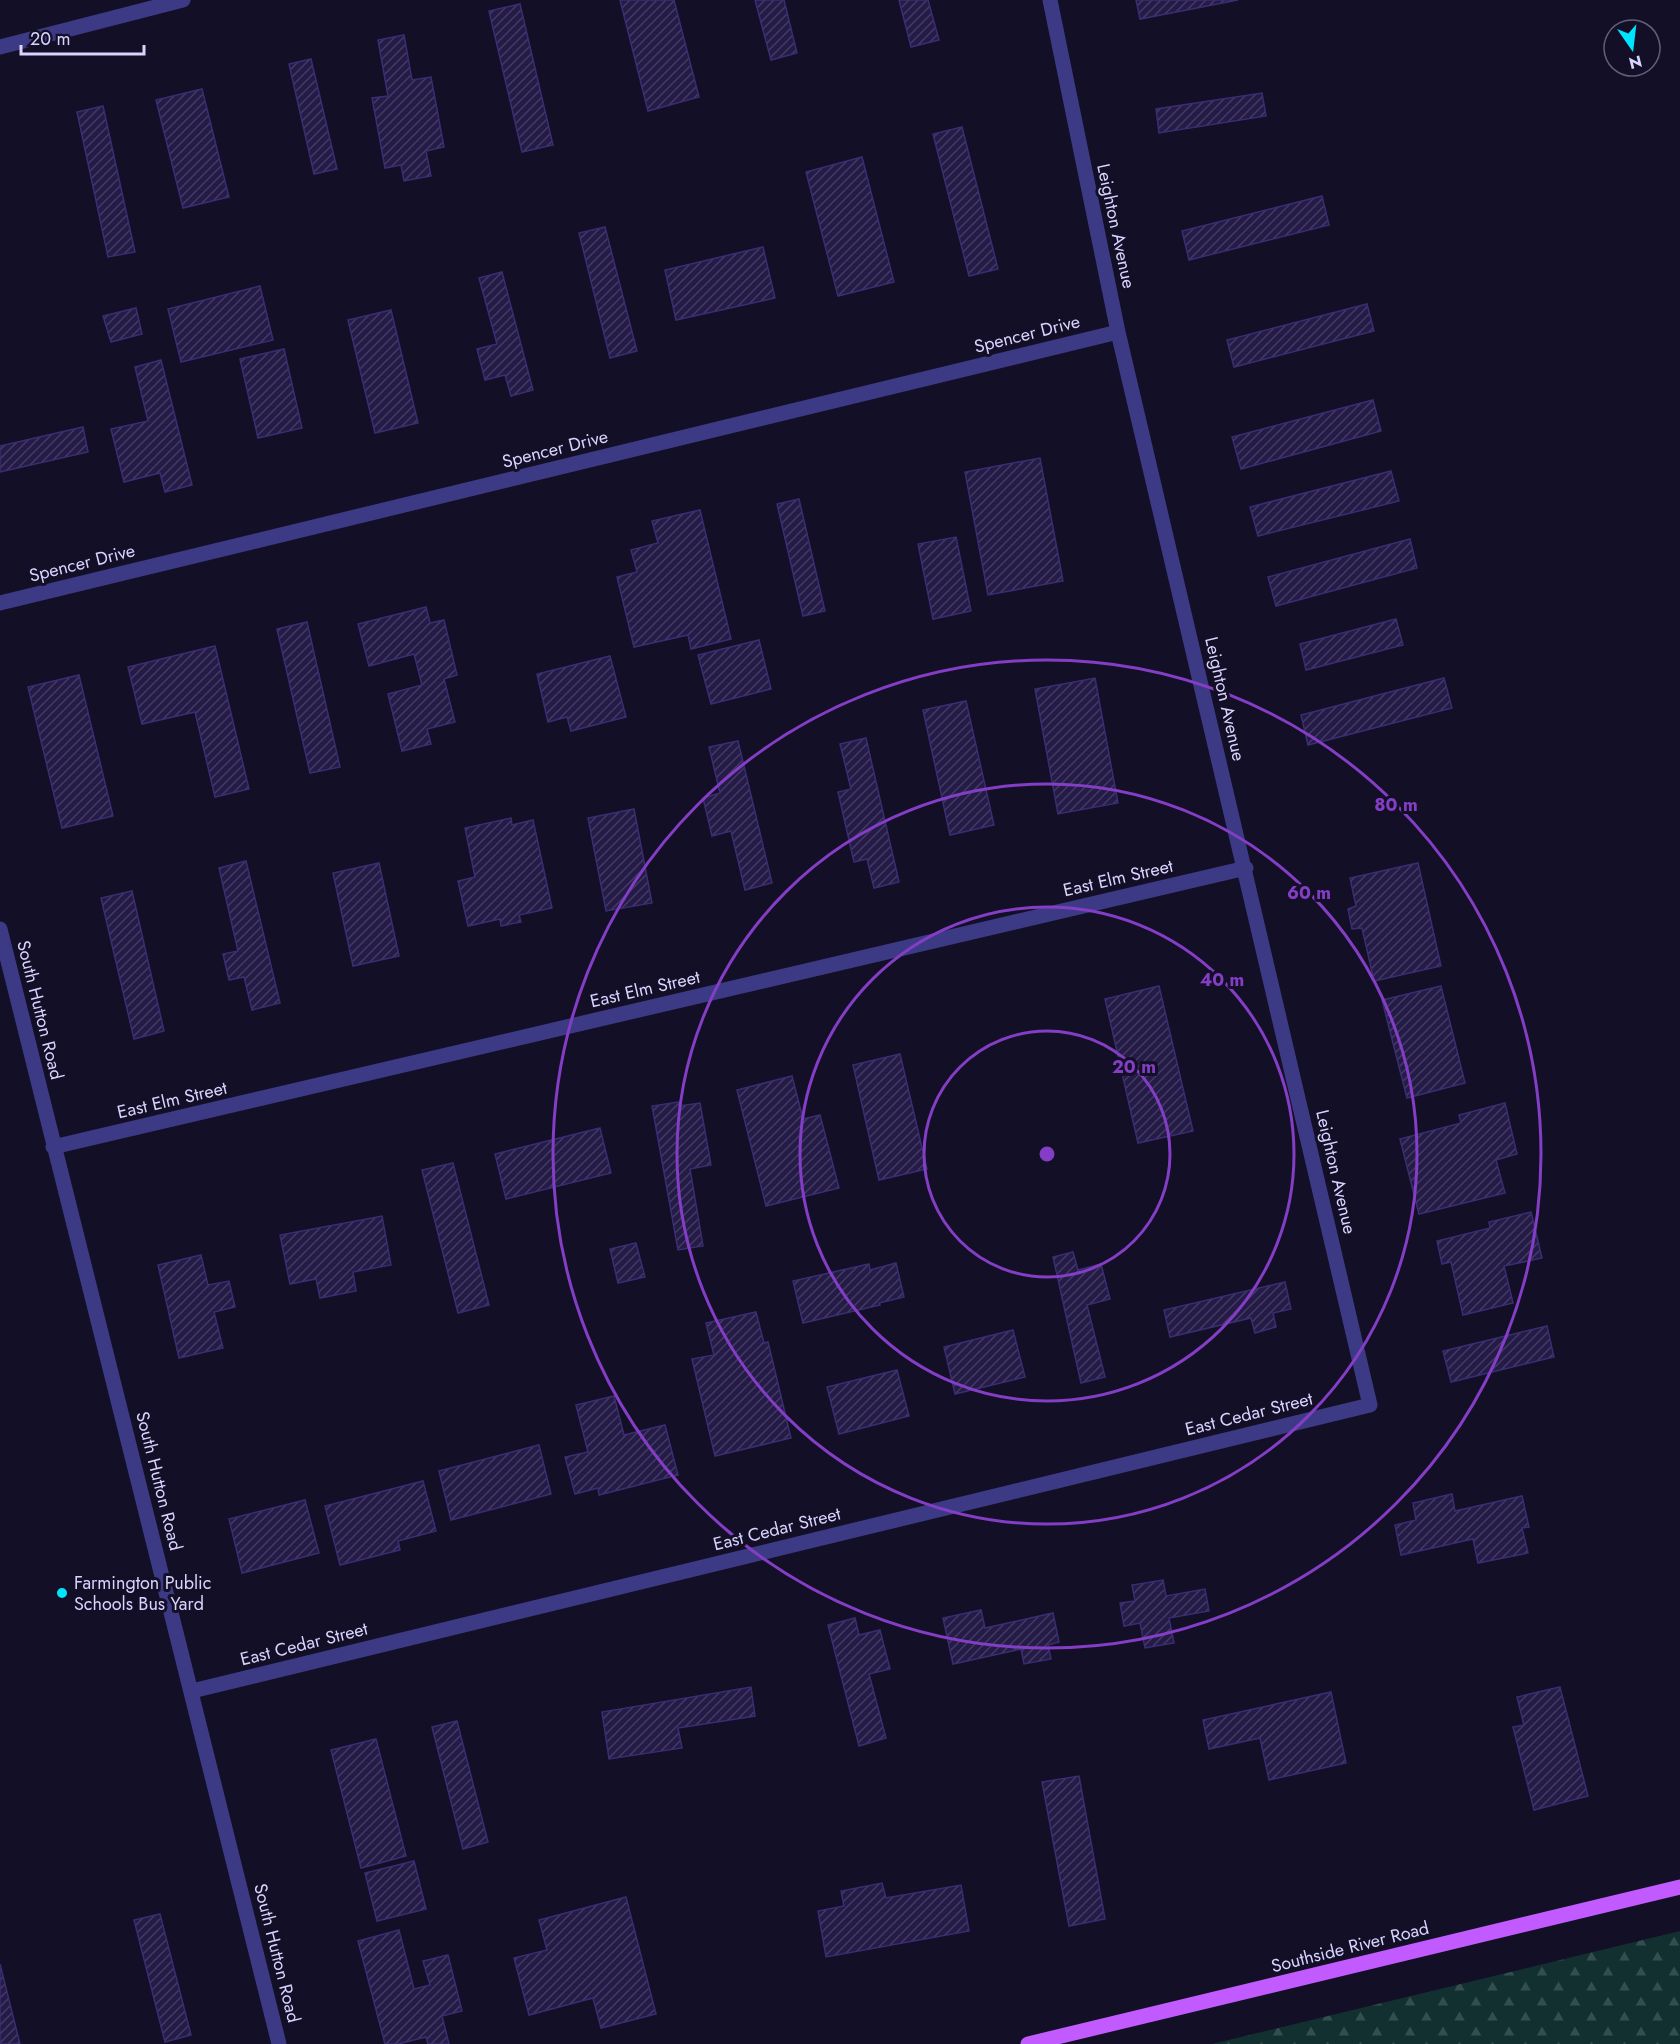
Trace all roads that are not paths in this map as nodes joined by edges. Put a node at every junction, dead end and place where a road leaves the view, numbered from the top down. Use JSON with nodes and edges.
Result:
{"nodes":[{"id":1,"x":183,"y":0,"type":"edge"},
{"id":2,"x":1050,"y":0,"type":"edge"},
{"id":3,"x":0,"y":47,"type":"edge"},
{"id":4,"x":1118,"y":333,"type":"junction"},
{"id":5,"x":0,"y":603,"type":"edge"},
{"id":6,"x":1246,"y":868,"type":"junction"},
{"id":7,"x":0,"y":929,"type":"edge"},
{"id":8,"x":53,"y":1147,"type":"junction"},
{"id":9,"x":1370,"y":1405,"type":"joint"},
{"id":10,"x":192,"y":1691,"type":"junction"},
{"id":11,"x":1680,"y":1887,"type":"edge"},
{"id":12,"x":279,"y":2044,"type":"edge"},
{"id":13,"x":1028,"y":2044,"type":"edge"}],
"edges":[{"from":1,"to":3,"type":"street"},
{"from":2,"to":4,"type":"street","name":"Leighton Avenue"},
{"from":4,"to":5,"type":"street","name":"Spencer Drive"},
{"from":4,"to":6,"type":"street","name":"Leighton Avenue"},
{"from":6,"to":8,"type":"street","name":"East Elm Street"},
{"from":6,"to":9,"type":"street","name":"Leighton Avenue"},
{"from":7,"to":8,"type":"street","name":"South Hutton Road"},
{"from":8,"to":10,"type":"street","name":"South Hutton Road"},
{"from":9,"to":10,"type":"street","name":"East Cedar Street"},
{"from":10,"to":12,"type":"street","name":"South Hutton Road"},
{"from":11,"to":13,"type":"main road","name":"Southside River Road"}]}
